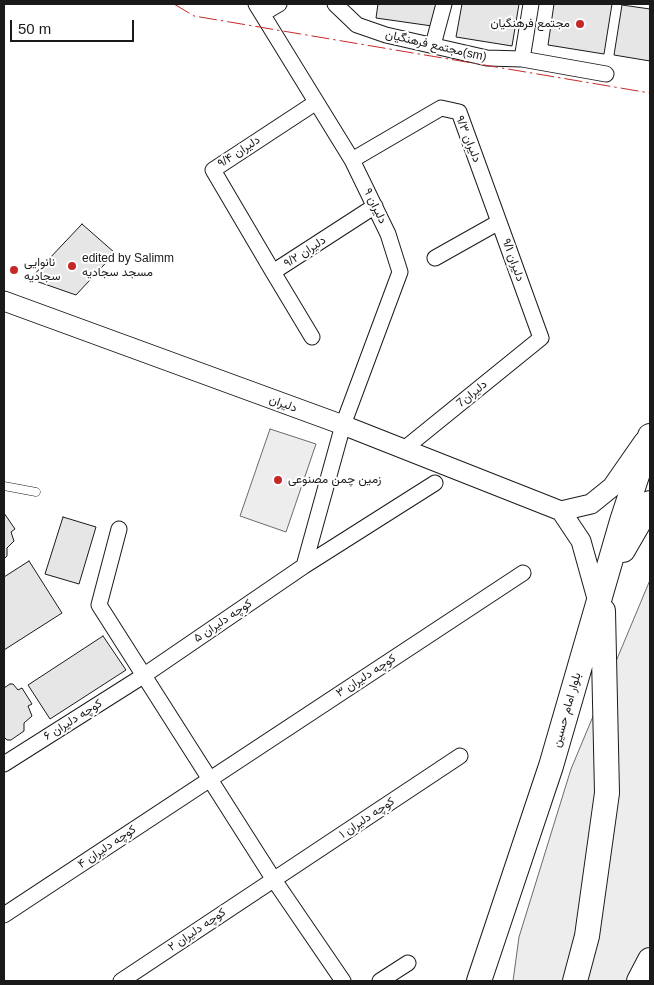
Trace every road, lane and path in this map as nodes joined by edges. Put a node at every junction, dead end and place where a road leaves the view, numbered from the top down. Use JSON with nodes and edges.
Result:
{"nodes":[{"id":1,"x":279,"y":4,"type":"edge"},
{"id":2,"x":335,"y":4,"type":"edge"},
{"id":3,"x":444,"y":4,"type":"edge"},
{"id":4,"x":531,"y":4,"type":"edge"},
{"id":5,"x":259,"y":9,"type":"edge"},
{"id":6,"x":433,"y":45,"type":"junction"},
{"id":7,"x":522,"y":59,"type":"junction"},
{"id":8,"x":606,"y":74,"type":"dead end"},
{"id":9,"x":316,"y":103,"type":"junction"},
{"id":10,"x":352,"y":160,"type":"junction"},
{"id":11,"x":375,"y":206,"type":"junction"},
{"id":12,"x":499,"y":222,"type":"junction"},
{"id":13,"x":435,"y":258,"type":"dead end"},
{"id":14,"x":273,"y":272,"type":"junction"},
{"id":15,"x":4,"y":301,"type":"edge"},
{"id":16,"x":312,"y":337,"type":"dead end"},
{"id":17,"x":541,"y":338,"type":"joint"},
{"id":18,"x":343,"y":426,"type":"junction"},
{"id":19,"x":650,"y":432,"type":"edge"},
{"id":20,"x":650,"y":436,"type":"edge"},
{"id":21,"x":404,"y":449,"type":"junction"},
{"id":22,"x":435,"y":483,"type":"dead end"},
{"id":23,"x":4,"y":486,"type":"edge"},
{"id":24,"x":36,"y":492,"type":"dead end"},
{"id":25,"x":650,"y":503,"type":"edge"},
{"id":26,"x":561,"y":511,"type":"junction"},
{"id":27,"x":119,"y":529,"type":"dead end"},
{"id":28,"x":304,"y":566,"type":"junction"},
{"id":29,"x":523,"y":573,"type":"dead end"},
{"id":30,"x":600,"y":595,"type":"junction"},
{"id":31,"x":143,"y":676,"type":"junction"},
{"id":32,"x":460,"y":756,"type":"dead end"},
{"id":33,"x":4,"y":764,"type":"edge"},
{"id":34,"x":210,"y":778,"type":"junction"},
{"id":35,"x":274,"y":880,"type":"junction"},
{"id":36,"x":4,"y":915,"type":"edge"},
{"id":37,"x":650,"y":960,"type":"edge"},
{"id":38,"x":408,"y":964,"type":"dead end"},
{"id":39,"x":121,"y":981,"type":"edge"},
{"id":40,"x":343,"y":981,"type":"edge"},
{"id":41,"x":380,"y":981,"type":"edge"},
{"id":42,"x":479,"y":981,"type":"edge"},
{"id":43,"x":575,"y":981,"type":"edge"},
{"id":44,"x":639,"y":981,"type":"edge"}],
"edges":[{"from":1,"to":5,"type":"street"},
{"from":2,"to":6,"type":"street","name":"مجتمع فرهنگیان(sm)"},
{"from":3,"to":6,"type":"street"},
{"from":4,"to":7,"type":"street"},
{"from":5,"to":9,"type":"street","name":"دلیران ۹"},
{"from":6,"to":7,"type":"street","name":"مجتمع فرهنگیان(sm)"},
{"from":7,"to":8,"type":"street","name":"مجتمع فرهنگیان(sm)"},
{"from":9,"to":10,"type":"street","name":"دلیران ۹"},
{"from":9,"to":14,"type":"street","name":"دلیران ۹/۴"},
{"from":10,"to":11,"type":"street","name":"دلیران ۹"},
{"from":10,"to":12,"type":"street","name":"دلیران ۹/۳"},
{"from":11,"to":14,"type":"street","name":"دلیران ۹/۲"},
{"from":11,"to":18,"type":"street","name":"دلیران ۹"},
{"from":12,"to":13,"type":"street","name":"دلیران ۹/۱"},
{"from":12,"to":17,"type":"street","name":"دلیران ۹/۱"},
{"from":14,"to":16,"type":"street","name":"دلیران ۹/۲"},
{"from":15,"to":18,"type":"street","name":"دلیران"},
{"from":17,"to":21,"type":"street","name":"دلیران7"},
{"from":18,"to":21,"type":"street","name":"دلیران"},
{"from":18,"to":28,"type":"street"},
{"from":19,"to":26,"type":"street"},
{"from":20,"to":30,"type":"main road","name":"بلوار امام حسین"},
{"from":21,"to":26,"type":"street","name":"دلیران"},
{"from":22,"to":28,"type":"street","name":"کوچه دلیران ۵"},
{"from":23,"to":24,"type":"lane"},
{"from":25,"to":30,"type":"main road"},
{"from":26,"to":30,"type":"street"},
{"from":27,"to":31,"type":"street"},
{"from":28,"to":31,"type":"street","name":"کوچه دلیران ۵"},
{"from":29,"to":34,"type":"street","name":"کوچه دلیران ۳"},
{"from":30,"to":42,"type":"main road","name":"بلوار امام حسین"},
{"from":30,"to":43,"type":"main road"},
{"from":31,"to":33,"type":"street","name":"کوچه دلیران ۶"},
{"from":31,"to":34,"type":"street"},
{"from":32,"to":35,"type":"street","name":"کوچه دلیران ۱"},
{"from":34,"to":35,"type":"street"},
{"from":34,"to":36,"type":"street","name":"کوچه دلیران ۴"},
{"from":35,"to":39,"type":"street","name":"کوچه دلیران ۲"},
{"from":35,"to":40,"type":"street"},
{"from":37,"to":44,"type":"main road"},
{"from":38,"to":41,"type":"street"}]}
